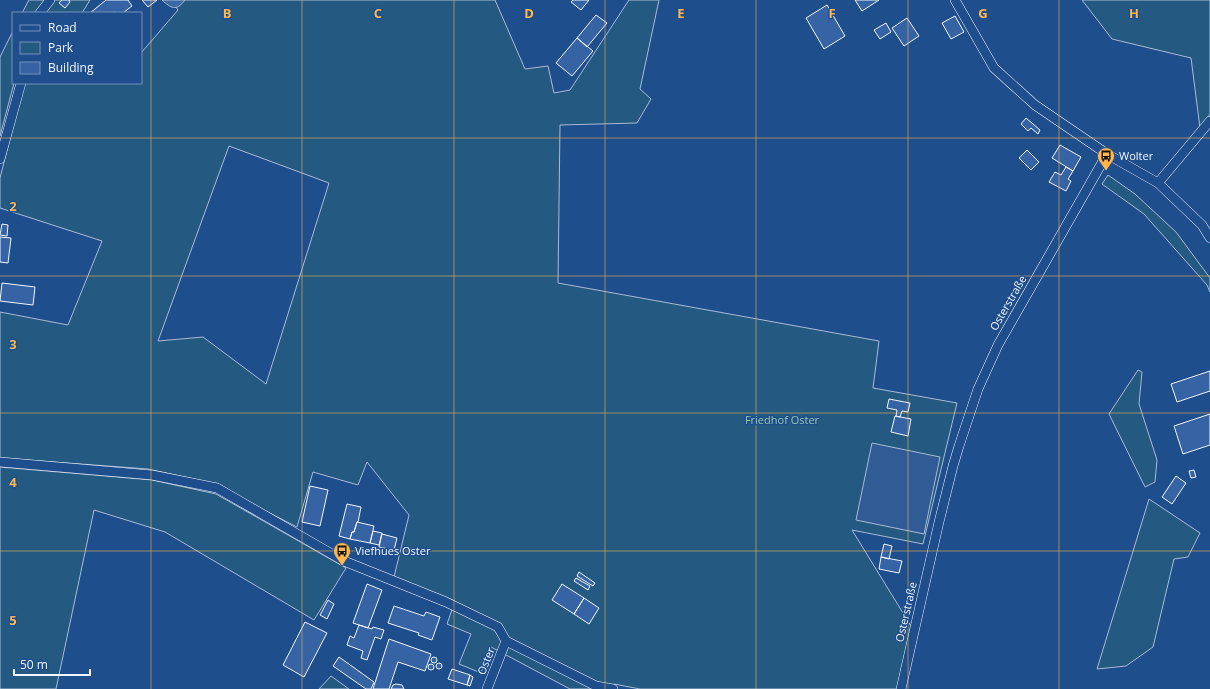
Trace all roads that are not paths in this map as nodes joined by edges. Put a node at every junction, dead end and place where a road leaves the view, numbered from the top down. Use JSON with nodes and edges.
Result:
{"nodes":[{"id":1,"x":50,"y":0,"type":"edge"},
{"id":2,"x":955,"y":0,"type":"edge"},
{"id":3,"x":41,"y":12,"type":"edge"},
{"id":4,"x":21,"y":84,"type":"edge"},
{"id":5,"x":1210,"y":121,"type":"edge"},
{"id":6,"x":1108,"y":154,"type":"junction"},
{"id":7,"x":0,"y":159,"type":"edge"},
{"id":8,"x":1158,"y":183,"type":"junction"},
{"id":9,"x":1210,"y":238,"type":"edge"},
{"id":10,"x":0,"y":462,"type":"edge"},
{"id":11,"x":506,"y":641,"type":"junction"},
{"id":12,"x":487,"y":689,"type":"edge"},
{"id":13,"x":612,"y":689,"type":"edge"},
{"id":14,"x":902,"y":689,"type":"edge"}],
"edges":[{"from":1,"to":3,"type":"street"},
{"from":2,"to":6,"type":"street"},
{"from":4,"to":7,"type":"street"},
{"from":5,"to":8,"type":"street"},
{"from":6,"to":8,"type":"street"},
{"from":6,"to":14,"type":"street","name":"Osterstraße"},
{"from":8,"to":9,"type":"street"},
{"from":10,"to":11,"type":"street"},
{"from":11,"to":12,"type":"street","name":"Oster"},
{"from":11,"to":13,"type":"street"}]}
